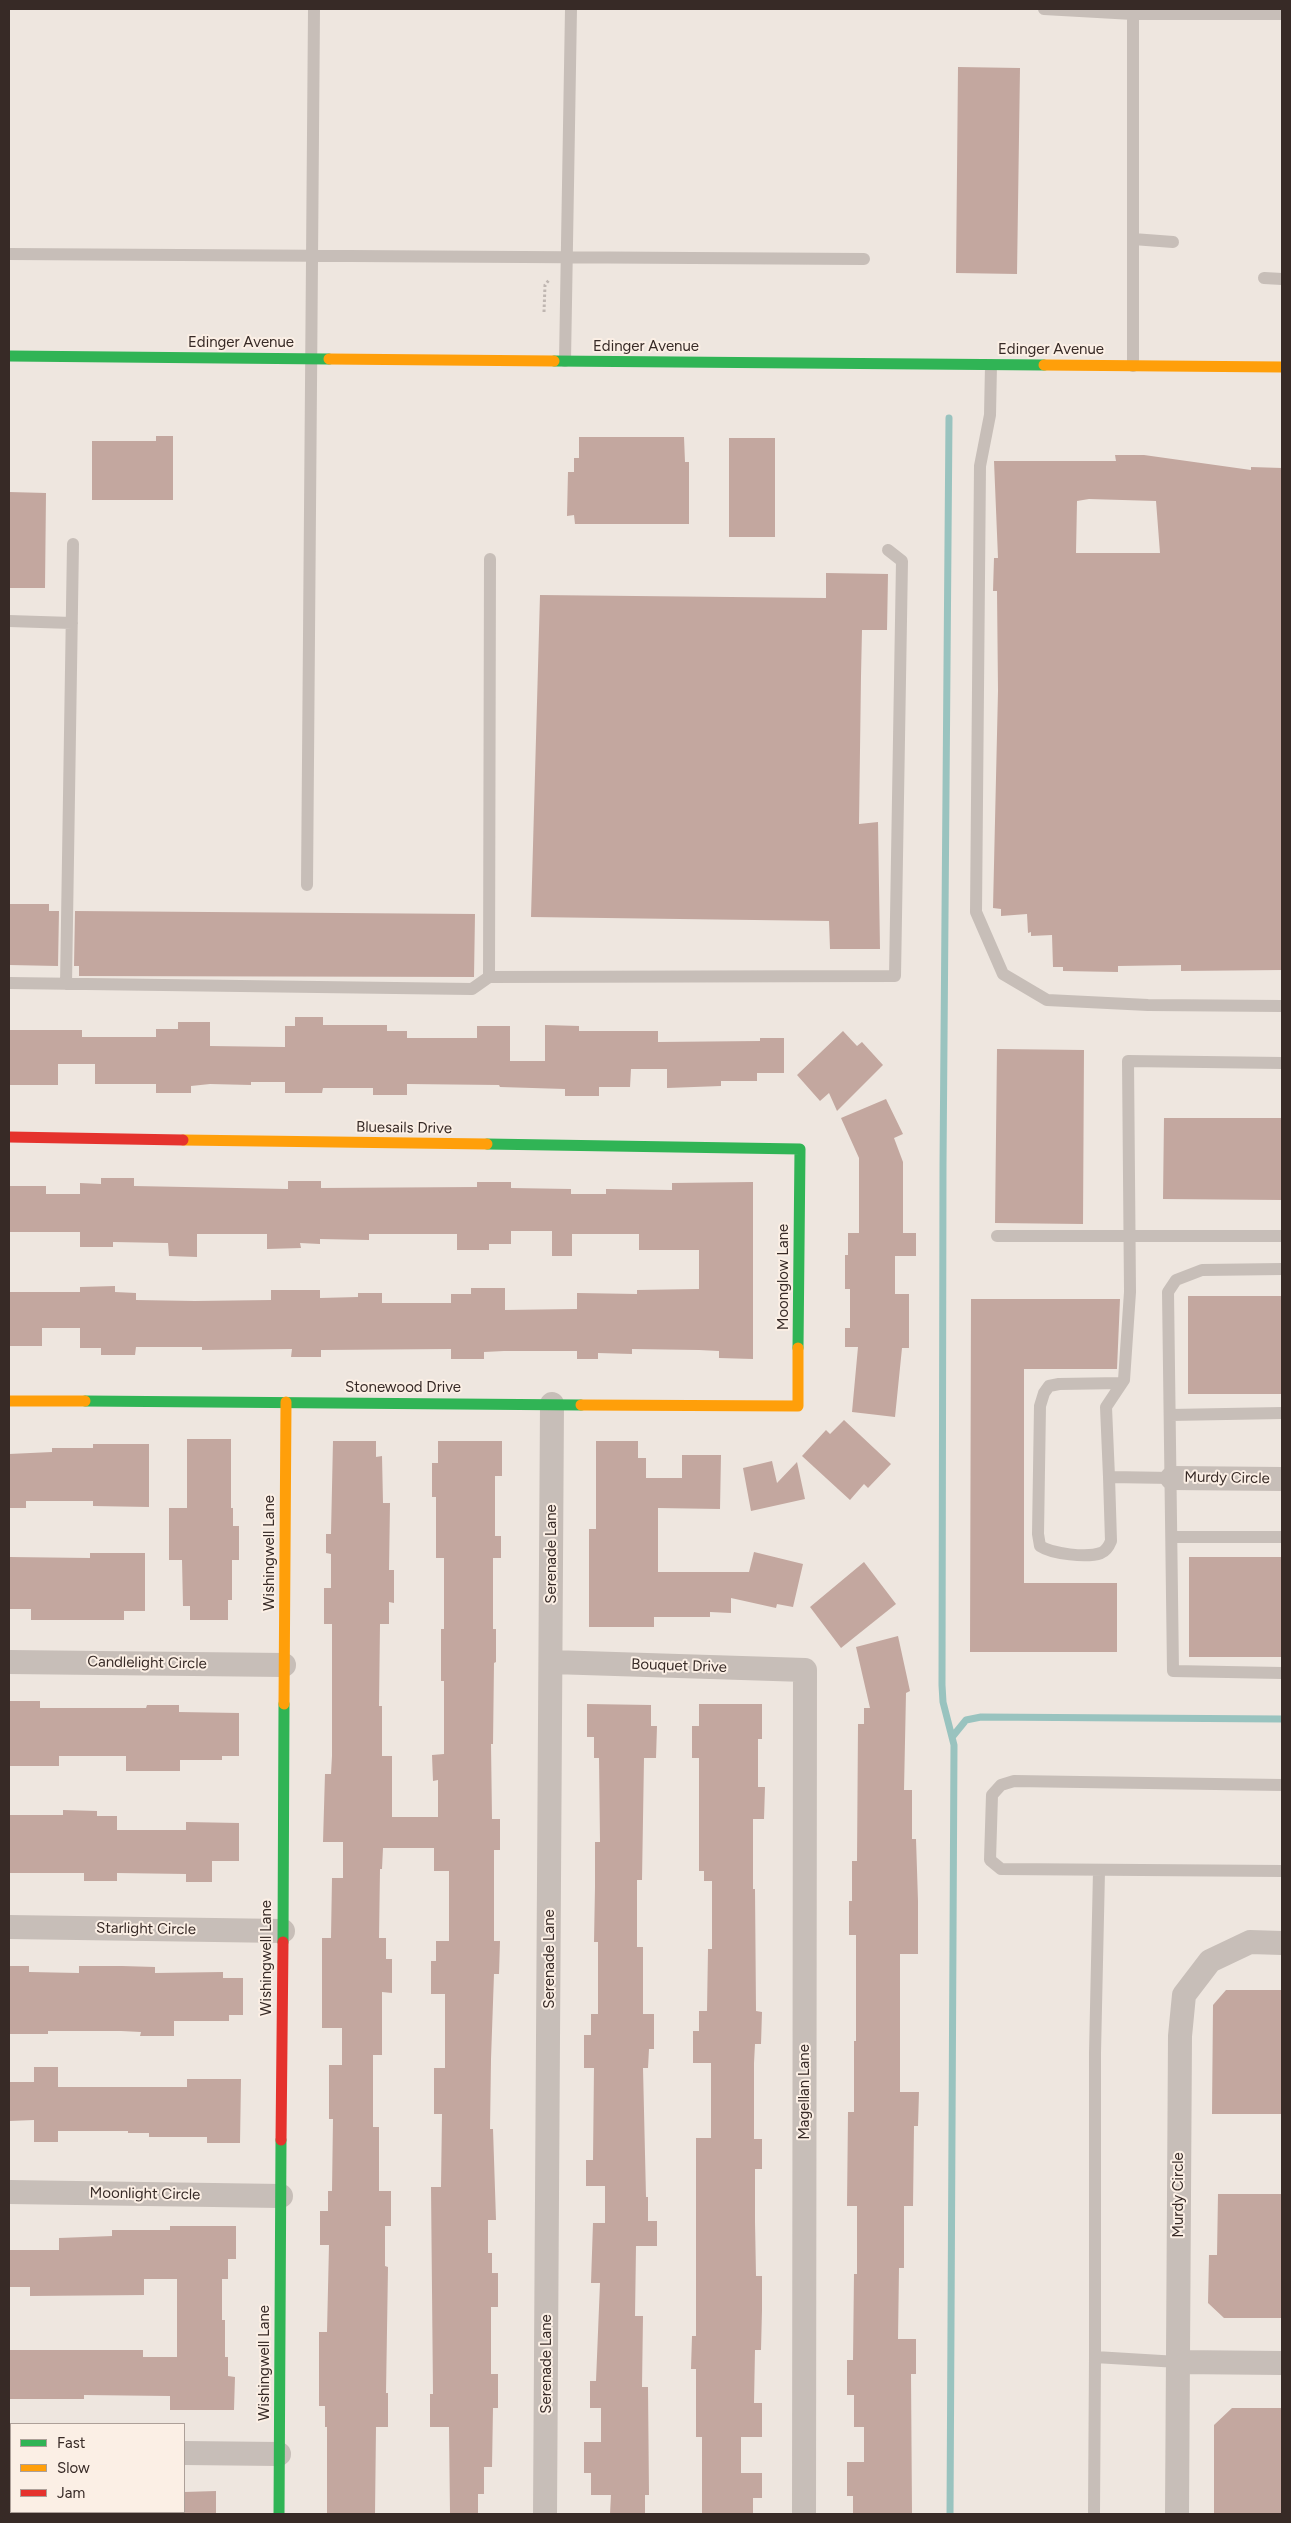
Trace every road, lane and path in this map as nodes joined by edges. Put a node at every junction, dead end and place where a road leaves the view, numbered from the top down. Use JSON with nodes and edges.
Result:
{"nodes":[{"id":1,"x":314,"y":9,"type":"edge"},
{"id":2,"x":571,"y":9,"type":"edge"},
{"id":3,"x":1044,"y":9,"type":"edge"},
{"id":4,"x":1133,"y":14,"type":"junction"},
{"id":5,"x":1282,"y":14,"type":"edge"},
{"id":6,"x":1133,"y":239,"type":"junction"},
{"id":7,"x":1173,"y":242,"type":"dead end"},
{"id":8,"x":9,"y":254,"type":"edge"},
{"id":9,"x":311,"y":256,"type":"junction"},
{"id":10,"x":567,"y":257,"type":"junction"},
{"id":11,"x":864,"y":259,"type":"dead end"},
{"id":12,"x":1264,"y":278,"type":"dead end"},
{"id":13,"x":1282,"y":279,"type":"edge"},
{"id":14,"x":9,"y":356,"type":"edge"},
{"id":15,"x":311,"y":359,"type":"junction"},
{"id":16,"x":565,"y":361,"type":"junction"},
{"id":17,"x":991,"y":365,"type":"junction"},
{"id":18,"x":1133,"y":366,"type":"junction"},
{"id":19,"x":1282,"y":367,"type":"edge"},
{"id":20,"x":73,"y":544,"type":"dead end"},
{"id":21,"x":888,"y":550,"type":"dead end"},
{"id":22,"x":490,"y":559,"type":"dead end"},
{"id":23,"x":9,"y":621,"type":"edge"},
{"id":24,"x":72,"y":623,"type":"junction"},
{"id":25,"x":307,"y":885,"type":"dead end"},
{"id":26,"x":489,"y":976,"type":"junction"},
{"id":27,"x":9,"y":983,"type":"edge"},
{"id":28,"x":66,"y":984,"type":"junction"},
{"id":29,"x":1282,"y":1006,"type":"edge"},
{"id":30,"x":1282,"y":1063,"type":"edge"},
{"id":31,"x":9,"y":1137,"type":"edge"},
{"id":32,"x":800,"y":1149,"type":"joint"},
{"id":33,"x":997,"y":1236,"type":"dead end"},
{"id":34,"x":1129,"y":1236,"type":"junction"},
{"id":35,"x":1282,"y":1236,"type":"edge"},
{"id":36,"x":1282,"y":1269,"type":"edge"},
{"id":37,"x":1122,"y":1383,"type":"junction"},
{"id":38,"x":9,"y":1401,"type":"edge"},
{"id":39,"x":286,"y":1402,"type":"junction"},
{"id":40,"x":552,"y":1404,"type":"junction"},
{"id":41,"x":798,"y":1406,"type":"joint"},
{"id":42,"x":1282,"y":1413,"type":"edge"},
{"id":43,"x":1170,"y":1415,"type":"junction"},
{"id":44,"x":1110,"y":1477,"type":"junction"},
{"id":45,"x":1172,"y":1478,"type":"junction"},
{"id":46,"x":1282,"y":1479,"type":"edge"},
{"id":47,"x":1172,"y":1537,"type":"junction"},
{"id":48,"x":1282,"y":1537,"type":"edge"},
{"id":49,"x":9,"y":1662,"type":"edge"},
{"id":50,"x":552,"y":1662,"type":"junction"},
{"id":51,"x":284,"y":1665,"type":"junction"},
{"id":52,"x":805,"y":1670,"type":"joint"},
{"id":53,"x":1282,"y":1673,"type":"edge"},
{"id":54,"x":1282,"y":1785,"type":"edge"},
{"id":55,"x":1282,"y":1870,"type":"edge"},
{"id":56,"x":1099,"y":1871,"type":"junction"},
{"id":57,"x":9,"y":1927,"type":"edge"},
{"id":58,"x":283,"y":1931,"type":"junction"},
{"id":59,"x":1282,"y":1943,"type":"edge"},
{"id":60,"x":9,"y":2192,"type":"edge"},
{"id":61,"x":281,"y":2196,"type":"junction"},
{"id":62,"x":1095,"y":2357,"type":"junction"},
{"id":63,"x":1178,"y":2362,"type":"junction"},
{"id":64,"x":1282,"y":2363,"type":"edge"},
{"id":65,"x":185,"y":2453,"type":"edge"},
{"id":66,"x":279,"y":2454,"type":"junction"},
{"id":67,"x":279,"y":2514,"type":"edge"},
{"id":68,"x":545,"y":2514,"type":"edge"},
{"id":69,"x":804,"y":2514,"type":"edge"},
{"id":70,"x":1094,"y":2514,"type":"edge"},
{"id":71,"x":1177,"y":2514,"type":"edge"}],
"edges":[{"from":1,"to":9,"type":"lane"},
{"from":2,"to":10,"type":"lane"},
{"from":3,"to":4,"type":"lane"},
{"from":4,"to":5,"type":"lane"},
{"from":4,"to":6,"type":"lane"},
{"from":6,"to":7,"type":"lane"},
{"from":6,"to":18,"type":"lane"},
{"from":8,"to":9,"type":"lane"},
{"from":9,"to":10,"type":"lane"},
{"from":9,"to":15,"type":"lane"},
{"from":10,"to":11,"type":"lane"},
{"from":10,"to":16,"type":"lane"},
{"from":12,"to":13,"type":"lane"},
{"from":14,"to":15,"type":"street","name":"Edinger Avenue"},
{"from":15,"to":16,"type":"street","name":"Edinger Avenue"},
{"from":15,"to":25,"type":"lane"},
{"from":16,"to":17,"type":"street","name":"Edinger Avenue"},
{"from":17,"to":18,"type":"street","name":"Edinger Avenue"},
{"from":17,"to":29,"type":"lane"},
{"from":18,"to":19,"type":"street","name":"Edinger Avenue"},
{"from":20,"to":24,"type":"lane"},
{"from":21,"to":26,"type":"lane"},
{"from":22,"to":26,"type":"lane"},
{"from":23,"to":24,"type":"lane"},
{"from":24,"to":28,"type":"lane"},
{"from":26,"to":28,"type":"lane"},
{"from":27,"to":28,"type":"lane"},
{"from":30,"to":34,"type":"lane"},
{"from":31,"to":32,"type":"street","name":"Bluesails Drive"},
{"from":32,"to":41,"type":"street","name":"Moonglow Lane"},
{"from":33,"to":34,"type":"lane"},
{"from":34,"to":35,"type":"lane"},
{"from":34,"to":37,"type":"lane"},
{"from":36,"to":43,"type":"lane"},
{"from":37,"to":44,"type":"lane"},
{"from":37,"to":44,"type":"lane"},
{"from":38,"to":39,"type":"street","name":"Stonewood Drive"},
{"from":39,"to":40,"type":"street","name":"Stonewood Drive"},
{"from":39,"to":51,"type":"street","name":"Wishingwell Lane"},
{"from":40,"to":41,"type":"street","name":"Stonewood Drive"},
{"from":40,"to":50,"type":"street","name":"Serenade Lane"},
{"from":42,"to":43,"type":"lane"},
{"from":43,"to":45,"type":"lane"},
{"from":44,"to":45,"type":"lane"},
{"from":45,"to":46,"type":"street","name":"Murdy Circle"},
{"from":45,"to":47,"type":"lane"},
{"from":47,"to":48,"type":"lane"},
{"from":47,"to":53,"type":"lane"},
{"from":49,"to":51,"type":"street","name":"Candlelight Circle"},
{"from":50,"to":52,"type":"street","name":"Bouquet Drive"},
{"from":50,"to":68,"type":"street","name":"Serenade Lane"},
{"from":51,"to":58,"type":"street","name":"Wishingwell Lane"},
{"from":52,"to":69,"type":"street","name":"Magellan Lane"},
{"from":54,"to":56,"type":"lane"},
{"from":55,"to":56,"type":"lane"},
{"from":56,"to":62,"type":"lane"},
{"from":57,"to":58,"type":"street","name":"Starlight Circle"},
{"from":58,"to":61,"type":"street","name":"Wishingwell Lane"},
{"from":59,"to":63,"type":"street","name":"Murdy Circle"},
{"from":60,"to":61,"type":"street","name":"Moonlight Circle"},
{"from":61,"to":66,"type":"street","name":"Wishingwell Lane"},
{"from":62,"to":63,"type":"lane"},
{"from":62,"to":70,"type":"lane"},
{"from":63,"to":64,"type":"street"},
{"from":63,"to":71,"type":"street","name":"Murdy Circle"},
{"from":65,"to":66,"type":"street"},
{"from":66,"to":67,"type":"street","name":"Wishingwell Lane"}]}
